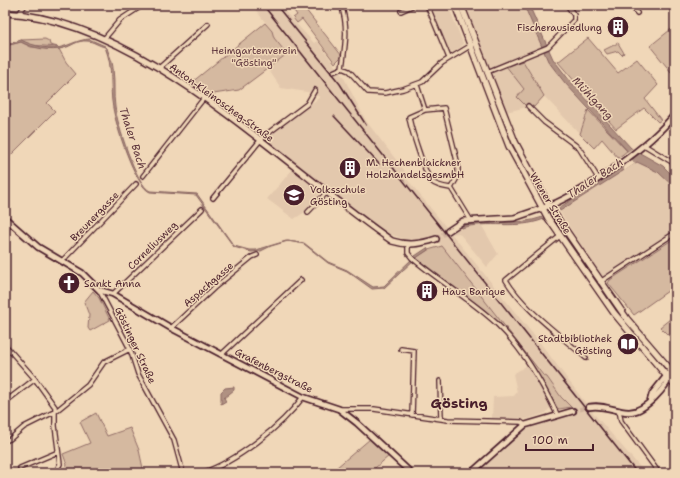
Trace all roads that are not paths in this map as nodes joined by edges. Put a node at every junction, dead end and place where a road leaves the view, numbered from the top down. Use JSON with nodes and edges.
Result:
{"nodes":[{"id":1,"x":25,"y":5,"type":"edge"},
{"id":2,"x":143,"y":5,"type":"edge"},
{"id":3,"x":341,"y":5,"type":"edge"},
{"id":4,"x":414,"y":5,"type":"edge"},
{"id":5,"x":427,"y":5,"type":"edge"},
{"id":6,"x":454,"y":5,"type":"edge"},
{"id":7,"x":461,"y":5,"type":"edge"},
{"id":8,"x":567,"y":5,"type":"edge"},
{"id":9,"x":631,"y":5,"type":"edge"},
{"id":10,"x":401,"y":11,"type":"dead end"},
{"id":11,"x":5,"y":13,"type":"edge"},
{"id":12,"x":637,"y":13,"type":"dead end"},
{"id":13,"x":19,"y":14,"type":"junction"},
{"id":14,"x":208,"y":24,"type":"dead end"},
{"id":15,"x":104,"y":39,"type":"junction"},
{"id":16,"x":472,"y":45,"type":"junction"},
{"id":17,"x":449,"y":58,"type":"junction"},
{"id":18,"x":159,"y":68,"type":"junction"},
{"id":19,"x":342,"y":68,"type":"junction"},
{"id":20,"x":333,"y":72,"type":"dead end"},
{"id":21,"x":487,"y":72,"type":"junction"},
{"id":22,"x":417,"y":85,"type":"junction"},
{"id":23,"x":315,"y":90,"type":"dead end"},
{"id":24,"x":204,"y":98,"type":"junction"},
{"id":25,"x":528,"y":106,"type":"dead end"},
{"id":26,"x":426,"y":110,"type":"junction"},
{"id":27,"x":675,"y":114,"type":"edge"},
{"id":28,"x":260,"y":141,"type":"junction"},
{"id":29,"x":644,"y":145,"type":"junction"},
{"id":30,"x":675,"y":164,"type":"edge"},
{"id":31,"x":143,"y":176,"type":"dead end"},
{"id":32,"x":598,"y":178,"type":"junction"},
{"id":33,"x":136,"y":184,"type":"dead end"},
{"id":34,"x":451,"y":188,"type":"junction"},
{"id":35,"x":327,"y":192,"type":"junction"},
{"id":36,"x":213,"y":198,"type":"dead end"},
{"id":37,"x":549,"y":206,"type":"junction"},
{"id":38,"x":202,"y":209,"type":"dead end"},
{"id":39,"x":543,"y":209,"type":"junction"},
{"id":40,"x":308,"y":212,"type":"dead end"},
{"id":41,"x":5,"y":218,"type":"edge"},
{"id":42,"x":470,"y":219,"type":"junction"},
{"id":43,"x":448,"y":231,"type":"tunnel mouth"},
{"id":44,"x":675,"y":234,"type":"edge"},
{"id":45,"x":560,"y":236,"type":"junction"},
{"id":46,"x":436,"y":239,"type":"tunnel mouth"},
{"id":47,"x":411,"y":245,"type":"junction"},
{"id":48,"x":257,"y":255,"type":"dead end"},
{"id":49,"x":63,"y":260,"type":"junction"},
{"id":50,"x":301,"y":280,"type":"dead end"},
{"id":51,"x":600,"y":282,"type":"junction"},
{"id":52,"x":99,"y":290,"type":"junction"},
{"id":53,"x":113,"y":294,"type":"junction"},
{"id":54,"x":171,"y":328,"type":"junction"},
{"id":55,"x":5,"y":345,"type":"edge"},
{"id":56,"x":130,"y":349,"type":"junction"},
{"id":57,"x":401,"y":349,"type":"dead end"},
{"id":58,"x":222,"y":354,"type":"junction"},
{"id":59,"x":586,"y":358,"type":"dead end"},
{"id":60,"x":672,"y":374,"type":"edge"},
{"id":61,"x":34,"y":379,"type":"junction"},
{"id":62,"x":440,"y":381,"type":"dead end"},
{"id":63,"x":675,"y":386,"type":"edge"},
{"id":64,"x":303,"y":397,"type":"junction"},
{"id":65,"x":5,"y":402,"type":"edge"},
{"id":66,"x":589,"y":407,"type":"tunnel mouth"},
{"id":67,"x":339,"y":409,"type":"junction"},
{"id":68,"x":573,"y":410,"type":"tunnel mouth"},
{"id":69,"x":619,"y":410,"type":"junction"},
{"id":70,"x":56,"y":411,"type":"junction"},
{"id":71,"x":557,"y":414,"type":"junction"},
{"id":72,"x":412,"y":415,"type":"junction"},
{"id":73,"x":441,"y":419,"type":"junction"},
{"id":74,"x":525,"y":424,"type":"junction"},
{"id":75,"x":5,"y":441,"type":"edge"},
{"id":76,"x":58,"y":452,"type":"junction"},
{"id":77,"x":20,"y":468,"type":"dead end"},
{"id":78,"x":56,"y":471,"type":"dead end"},
{"id":79,"x":183,"y":473,"type":"edge"},
{"id":80,"x":202,"y":473,"type":"edge"},
{"id":81,"x":411,"y":473,"type":"edge"},
{"id":82,"x":471,"y":473,"type":"edge"},
{"id":83,"x":659,"y":473,"type":"edge"}],
"edges":[{"from":1,"to":13,"type":"street"},
{"from":2,"to":15,"type":"street"},
{"from":3,"to":19,"type":"street"},
{"from":4,"to":10,"type":"street"},
{"from":5,"to":17,"type":"street"},
{"from":6,"to":16,"type":"main road","name":"Wiener Straße"},
{"from":7,"to":16,"type":"main road","name":"Wiener Straße"},
{"from":8,"to":21,"type":"street"},
{"from":9,"to":12,"type":"street"},
{"from":11,"to":13,"type":"main road","name":"Anton-Kleinoscheg-Straße"},
{"from":13,"to":15,"type":"main road","name":"Anton-Kleinoscheg-Straße"},
{"from":14,"to":18,"type":"street"},
{"from":15,"to":18,"type":"main road","name":"Anton-Kleinoscheg-Straße"},
{"from":16,"to":17,"type":"street"},
{"from":16,"to":21,"type":"main road","name":"Wiener Straße"},
{"from":16,"to":39,"type":"main road","name":"Wiener Straße"},
{"from":17,"to":22,"type":"street"},
{"from":18,"to":24,"type":"main road","name":"Anton-Kleinoscheg-Straße"},
{"from":19,"to":20,"type":"street"},
{"from":19,"to":22,"type":"street"},
{"from":21,"to":37,"type":"main road","name":"Wiener Straße"},
{"from":22,"to":26,"type":"street"},
{"from":23,"to":28,"type":"street"},
{"from":24,"to":28,"type":"main road","name":"Anton-Kleinoscheg-Straße"},
{"from":24,"to":31,"type":"street"},
{"from":25,"to":32,"type":"street"},
{"from":26,"to":34,"type":"street"},
{"from":26,"to":34,"type":"street"},
{"from":27,"to":29,"type":"street"},
{"from":28,"to":35,"type":"main road","name":"Anton-Kleinoscheg-Straße"},
{"from":28,"to":36,"type":"street"},
{"from":29,"to":30,"type":"street"},
{"from":29,"to":32,"type":"street"},
{"from":32,"to":37,"type":"street"},
{"from":33,"to":49,"type":"street","name":"Breunergasse"},
{"from":34,"to":42,"type":"street"},
{"from":35,"to":40,"type":"street"},
{"from":35,"to":47,"type":"main road","name":"Anton-Kleinoscheg-Straße"},
{"from":37,"to":39,"type":"main road"},
{"from":37,"to":51,"type":"main road","name":"Wiener Straße"},
{"from":38,"to":53,"type":"street","name":"Corneliusweg"},
{"from":39,"to":42,"type":"main road"},
{"from":39,"to":45,"type":"main road","name":"Wiener Straße"},
{"from":41,"to":49,"type":"street","name":"Göstinger Straße"},
{"from":42,"to":43,"type":"main road"},
{"from":44,"to":51,"type":"street"},
{"from":45,"to":59,"type":"street"},
{"from":45,"to":60,"type":"main road","name":"Wiener Straße"},
{"from":46,"to":47,"type":"main road"},
{"from":47,"to":71,"type":"street"},
{"from":48,"to":54,"type":"street","name":"Aspachgasse"},
{"from":49,"to":52,"type":"street","name":"Göstinger Straße"},
{"from":50,"to":58,"type":"street","name":"Grafenbergstraße"},
{"from":51,"to":60,"type":"main road","name":"Wiener Straße"},
{"from":52,"to":53,"type":"street","name":"Grafenbergstraße"},
{"from":52,"to":56,"type":"street","name":"Göstinger Straße"},
{"from":53,"to":54,"type":"street","name":"Grafenbergstraße"},
{"from":54,"to":58,"type":"street","name":"Grafenbergstraße"},
{"from":55,"to":61,"type":"street"},
{"from":56,"to":70,"type":"street"},
{"from":56,"to":79,"type":"street","name":"Göstinger Straße"},
{"from":57,"to":72,"type":"street"},
{"from":58,"to":64,"type":"street","name":"Grafenbergstraße"},
{"from":60,"to":63,"type":"main road","name":"Wiener Straße"},
{"from":60,"to":69,"type":"street"},
{"from":61,"to":65,"type":"street"},
{"from":61,"to":70,"type":"street"},
{"from":62,"to":73,"type":"street"},
{"from":64,"to":67,"type":"street","name":"Grafenbergstraße"},
{"from":64,"to":80,"type":"street"},
{"from":66,"to":69,"type":"street"},
{"from":67,"to":72,"type":"street","name":"Grafenbergstraße"},
{"from":67,"to":81,"type":"street"},
{"from":68,"to":71,"type":"street"},
{"from":69,"to":83,"type":"street"},
{"from":70,"to":75,"type":"street"},
{"from":70,"to":76,"type":"street"},
{"from":71,"to":74,"type":"street"},
{"from":72,"to":73,"type":"street","name":"Grafenbergstraße"},
{"from":73,"to":74,"type":"street","name":"Grafenbergstraße"},
{"from":74,"to":82,"type":"street"},
{"from":76,"to":77,"type":"street"},
{"from":76,"to":78,"type":"street"}]}
